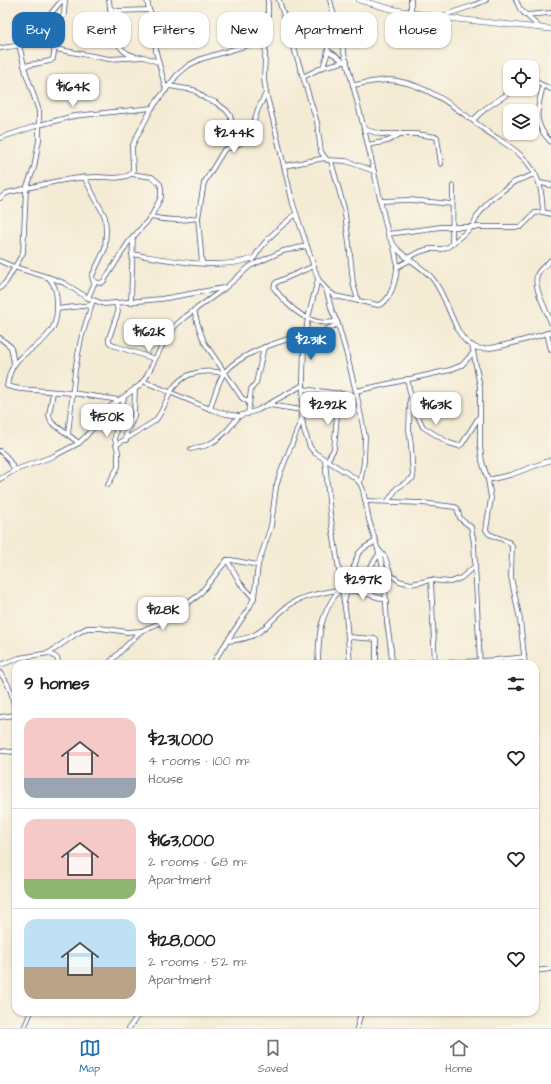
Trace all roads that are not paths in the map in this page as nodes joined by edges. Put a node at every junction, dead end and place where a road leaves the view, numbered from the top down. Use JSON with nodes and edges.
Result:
{"nodes":[{"id":1,"x":64,"y":0,"type":"edge"},
{"id":2,"x":109,"y":0,"type":"edge"},
{"id":3,"x":147,"y":0,"type":"edge"},
{"id":4,"x":268,"y":0,"type":"edge"},
{"id":5,"x":279,"y":0,"type":"edge"},
{"id":6,"x":330,"y":0,"type":"edge"},
{"id":7,"x":359,"y":0,"type":"edge"},
{"id":8,"x":411,"y":0,"type":"edge"},
{"id":9,"x":486,"y":0,"type":"edge"},
{"id":10,"x":516,"y":0,"type":"edge"},
{"id":11,"x":110,"y":8,"type":"junction"},
{"id":12,"x":149,"y":10,"type":"junction"},
{"id":13,"x":52,"y":12,"type":"edge"},
{"id":14,"x":268,"y":12,"type":"edge"},
{"id":15,"x":283,"y":12,"type":"edge"},
{"id":16,"x":411,"y":12,"type":"joint"},
{"id":17,"x":451,"y":13,"type":"edge"},
{"id":18,"x":551,"y":13,"type":"edge"},
{"id":19,"x":526,"y":15,"type":"junction"},
{"id":20,"x":451,"y":18,"type":"edge"},
{"id":21,"x":540,"y":28,"type":"junction"},
{"id":22,"x":551,"y":29,"type":"edge"},
{"id":23,"x":12,"y":46,"type":"edge"},
{"id":24,"x":0,"y":48,"type":"edge"},
{"id":25,"x":20,"y":48,"type":"edge"},
{"id":26,"x":238,"y":48,"type":"edge"},
{"id":27,"x":265,"y":48,"type":"edge"},
{"id":28,"x":293,"y":48,"type":"edge"},
{"id":29,"x":55,"y":49,"type":"junction"},
{"id":30,"x":328,"y":51,"type":"joint"},
{"id":31,"x":134,"y":57,"type":"junction"},
{"id":32,"x":158,"y":62,"type":"junction"},
{"id":33,"x":345,"y":62,"type":"junction"},
{"id":34,"x":24,"y":66,"type":"junction"},
{"id":35,"x":322,"y":67,"type":"junction"},
{"id":36,"x":303,"y":77,"type":"junction"},
{"id":37,"x":539,"y":84,"type":"edge"},
{"id":38,"x":353,"y":86,"type":"junction"},
{"id":39,"x":543,"y":86,"type":"junction"},
{"id":40,"x":167,"y":88,"type":"junction"},
{"id":41,"x":551,"y":89,"type":"edge"},
{"id":42,"x":266,"y":93,"type":"junction"},
{"id":43,"x":504,"y":96,"type":"edge"},
{"id":44,"x":152,"y":108,"type":"junction"},
{"id":45,"x":473,"y":120,"type":"junction"},
{"id":46,"x":39,"y":125,"type":"junction"},
{"id":47,"x":364,"y":129,"type":"junction"},
{"id":48,"x":401,"y":134,"type":"junction"},
{"id":49,"x":0,"y":138,"type":"edge"},
{"id":50,"x":551,"y":142,"type":"edge"},
{"id":51,"x":368,"y":145,"type":"junction"},
{"id":52,"x":233,"y":146,"type":"junction"},
{"id":53,"x":325,"y":158,"type":"junction"},
{"id":54,"x":331,"y":161,"type":"junction"},
{"id":55,"x":440,"y":164,"type":"dead end"},
{"id":56,"x":284,"y":166,"type":"junction"},
{"id":57,"x":374,"y":171,"type":"junction"},
{"id":58,"x":131,"y":174,"type":"junction"},
{"id":59,"x":536,"y":174,"type":"junction"},
{"id":60,"x":84,"y":177,"type":"junction"},
{"id":61,"x":540,"y":182,"type":"junction"},
{"id":62,"x":551,"y":185,"type":"edge"},
{"id":63,"x":453,"y":186,"type":"dead end"},
{"id":64,"x":26,"y":189,"type":"junction"},
{"id":65,"x":0,"y":198,"type":"edge"},
{"id":66,"x":380,"y":201,"type":"junction"},
{"id":67,"x":452,"y":204,"type":"junction"},
{"id":68,"x":543,"y":212,"type":"junction"},
{"id":69,"x":296,"y":214,"type":"junction"},
{"id":70,"x":551,"y":214,"type":"edge"},
{"id":71,"x":151,"y":217,"type":"junction"},
{"id":72,"x":198,"y":218,"type":"junction"},
{"id":73,"x":452,"y":227,"type":"junction"},
{"id":74,"x":472,"y":227,"type":"junction"},
{"id":75,"x":388,"y":234,"type":"junction"},
{"id":76,"x":134,"y":236,"type":"junction"},
{"id":77,"x":452,"y":244,"type":"junction"},
{"id":78,"x":307,"y":246,"type":"junction"},
{"id":79,"x":394,"y":246,"type":"junction"},
{"id":80,"x":132,"y":254,"type":"junction"},
{"id":81,"x":254,"y":258,"type":"junction"},
{"id":82,"x":409,"y":259,"type":"junction"},
{"id":83,"x":551,"y":260,"type":"edge"},
{"id":84,"x":0,"y":261,"type":"edge"},
{"id":85,"x":202,"y":263,"type":"junction"},
{"id":86,"x":250,"y":266,"type":"junction"},
{"id":87,"x":314,"y":266,"type":"junction"},
{"id":88,"x":14,"y":267,"type":"junction"},
{"id":89,"x":397,"y":267,"type":"junction"},
{"id":90,"x":48,"y":277,"type":"junction"},
{"id":91,"x":318,"y":279,"type":"junction"},
{"id":92,"x":94,"y":282,"type":"junction"},
{"id":93,"x":0,"y":288,"type":"edge"},
{"id":94,"x":225,"y":288,"type":"junction"},
{"id":95,"x":326,"y":289,"type":"junction"},
{"id":96,"x":88,"y":298,"type":"junction"},
{"id":97,"x":93,"y":300,"type":"junction"},
{"id":98,"x":358,"y":301,"type":"junction"},
{"id":99,"x":116,"y":303,"type":"junction"},
{"id":100,"x":131,"y":303,"type":"junction"},
{"id":101,"x":91,"y":305,"type":"junction"},
{"id":102,"x":57,"y":309,"type":"junction"},
{"id":103,"x":194,"y":310,"type":"junction"},
{"id":104,"x":308,"y":318,"type":"junction"},
{"id":105,"x":338,"y":322,"type":"junction"},
{"id":106,"x":551,"y":323,"type":"edge"},
{"id":107,"x":549,"y":332,"type":"edge"},
{"id":108,"x":305,"y":334,"type":"junction"},
{"id":109,"x":0,"y":338,"type":"edge"},
{"id":110,"x":304,"y":344,"type":"junction"},
{"id":111,"x":472,"y":345,"type":"junction"},
{"id":112,"x":264,"y":348,"type":"junction"},
{"id":113,"x":551,"y":350,"type":"edge"},
{"id":114,"x":473,"y":353,"type":"junction"},
{"id":115,"x":155,"y":358,"type":"junction"},
{"id":116,"x":14,"y":365,"type":"junction"},
{"id":117,"x":224,"y":373,"type":"junction"},
{"id":118,"x":408,"y":379,"type":"junction"},
{"id":119,"x":143,"y":381,"type":"junction"},
{"id":120,"x":303,"y":387,"type":"junction"},
{"id":121,"x":135,"y":388,"type":"junction"},
{"id":122,"x":356,"y":391,"type":"junction"},
{"id":123,"x":53,"y":392,"type":"junction"},
{"id":124,"x":171,"y":392,"type":"junction"},
{"id":125,"x":72,"y":393,"type":"junction"},
{"id":126,"x":339,"y":393,"type":"junction"},
{"id":127,"x":357,"y":396,"type":"junction"},
{"id":128,"x":124,"y":397,"type":"junction"},
{"id":129,"x":411,"y":397,"type":"junction"},
{"id":130,"x":119,"y":400,"type":"junction"},
{"id":131,"x":249,"y":402,"type":"junction"},
{"id":132,"x":268,"y":405,"type":"junction"},
{"id":133,"x":210,"y":409,"type":"junction"},
{"id":134,"x":302,"y":410,"type":"junction"},
{"id":135,"x":248,"y":414,"type":"junction"},
{"id":136,"x":480,"y":414,"type":"junction"},
{"id":137,"x":239,"y":416,"type":"junction"},
{"id":138,"x":302,"y":418,"type":"junction"},
{"id":139,"x":68,"y":435,"type":"junction"},
{"id":140,"x":126,"y":440,"type":"junction"},
{"id":141,"x":79,"y":442,"type":"junction"},
{"id":142,"x":116,"y":445,"type":"junction"},
{"id":143,"x":191,"y":449,"type":"dead end"},
{"id":144,"x":0,"y":451,"type":"edge"},
{"id":145,"x":326,"y":460,"type":"junction"},
{"id":146,"x":551,"y":460,"type":"edge"},
{"id":147,"x":15,"y":470,"type":"junction"},
{"id":148,"x":0,"y":479,"type":"edge"},
{"id":149,"x":488,"y":480,"type":"junction"},
{"id":150,"x":360,"y":483,"type":"junction"},
{"id":151,"x":108,"y":485,"type":"dead end"},
{"id":152,"x":365,"y":501,"type":"junction"},
{"id":153,"x":388,"y":501,"type":"junction"},
{"id":154,"x":376,"y":541,"type":"junction"},
{"id":155,"x":378,"y":549,"type":"junction"},
{"id":156,"x":379,"y":554,"type":"junction"},
{"id":157,"x":227,"y":560,"type":"junction"},
{"id":158,"x":258,"y":565,"type":"junction"},
{"id":159,"x":354,"y":566,"type":"junction"},
{"id":160,"x":475,"y":566,"type":"junction"},
{"id":161,"x":360,"y":576,"type":"junction"},
{"id":162,"x":431,"y":580,"type":"junction"},
{"id":163,"x":349,"y":588,"type":"junction"},
{"id":164,"x":340,"y":591,"type":"junction"},
{"id":165,"x":372,"y":595,"type":"junction"},
{"id":166,"x":254,"y":598,"type":"junction"},
{"id":167,"x":386,"y":600,"type":"junction"},
{"id":168,"x":344,"y":603,"type":"junction"},
{"id":169,"x":141,"y":631,"type":"junction"},
{"id":170,"x":348,"y":637,"type":"junction"},
{"id":171,"x":227,"y":641,"type":"junction"},
{"id":172,"x":49,"y":653,"type":"junction"},
{"id":173,"x":524,"y":657,"type":"junction"},
{"id":174,"x":14,"y":660,"type":"edge"},
{"id":175,"x":58,"y":660,"type":"edge"},
{"id":176,"x":112,"y":660,"type":"edge"},
{"id":177,"x":215,"y":660,"type":"edge"},
{"id":178,"x":318,"y":660,"type":"edge"},
{"id":179,"x":350,"y":660,"type":"edge"},
{"id":180,"x":376,"y":660,"type":"edge"},
{"id":181,"x":392,"y":660,"type":"edge"},
{"id":182,"x":435,"y":660,"type":"edge"},
{"id":183,"x":480,"y":660,"type":"edge"},
{"id":184,"x":499,"y":660,"type":"edge"},
{"id":185,"x":524,"y":660,"type":"edge"},
{"id":186,"x":12,"y":661,"type":"edge"},
{"id":187,"x":0,"y":665,"type":"edge"},
{"id":188,"x":0,"y":673,"type":"edge"},
{"id":189,"x":12,"y":692,"type":"edge"},
{"id":190,"x":12,"y":716,"type":"edge"},
{"id":191,"x":0,"y":717,"type":"edge"},
{"id":192,"x":0,"y":751,"type":"edge"},
{"id":193,"x":12,"y":752,"type":"edge"},
{"id":194,"x":551,"y":969,"type":"edge"},
{"id":195,"x":539,"y":971,"type":"edge"},
{"id":196,"x":29,"y":1016,"type":"edge"},
{"id":197,"x":137,"y":1016,"type":"edge"},
{"id":198,"x":360,"y":1016,"type":"edge"},
{"id":199,"x":24,"y":1028,"type":"edge"},
{"id":200,"x":129,"y":1028,"type":"edge"},
{"id":201,"x":357,"y":1028,"type":"edge"}],
"edges":[{"from":1,"to":13,"type":"street"},
{"from":1,"to":29,"type":"street"},
{"from":2,"to":11,"type":"street"},
{"from":3,"to":12,"type":"street"},
{"from":4,"to":14,"type":"street"},
{"from":5,"to":15,"type":"street"},
{"from":6,"to":33,"type":"street"},
{"from":7,"to":16,"type":"street"},
{"from":8,"to":16,"type":"street"},
{"from":9,"to":17,"type":"street"},
{"from":10,"to":19,"type":"street"},
{"from":11,"to":12,"type":"street"},
{"from":11,"to":31,"type":"street"},
{"from":12,"to":32,"type":"street"},
{"from":18,"to":19,"type":"street"},
{"from":19,"to":21,"type":"street"},
{"from":20,"to":21,"type":"street"},
{"from":21,"to":22,"type":"street"},
{"from":23,"to":24,"type":"street"},
{"from":25,"to":34,"type":"street"},
{"from":26,"to":40,"type":"street"},
{"from":27,"to":42,"type":"street"},
{"from":28,"to":36,"type":"street"},
{"from":29,"to":31,"type":"street"},
{"from":29,"to":34,"type":"street"},
{"from":30,"to":33,"type":"street"},
{"from":30,"to":35,"type":"street"},
{"from":31,"to":32,"type":"street"},
{"from":32,"to":40,"type":"street"},
{"from":33,"to":35,"type":"street"},
{"from":33,"to":38,"type":"street"},
{"from":34,"to":46,"type":"street"},
{"from":35,"to":36,"type":"street"},
{"from":36,"to":53,"type":"street"},
{"from":37,"to":39,"type":"street"},
{"from":38,"to":45,"type":"street"},
{"from":38,"to":47,"type":"street"},
{"from":39,"to":41,"type":"street"},
{"from":39,"to":50,"type":"street"},
{"from":40,"to":44,"type":"street"},
{"from":40,"to":52,"type":"street"},
{"from":42,"to":52,"type":"street"},
{"from":42,"to":56,"type":"street"},
{"from":43,"to":45,"type":"street"},
{"from":44,"to":46,"type":"street"},
{"from":44,"to":58,"type":"street"},
{"from":45,"to":59,"type":"street"},
{"from":46,"to":49,"type":"street"},
{"from":46,"to":64,"type":"street"},
{"from":47,"to":48,"type":"street"},
{"from":47,"to":51,"type":"street"},
{"from":48,"to":51,"type":"street"},
{"from":48,"to":55,"type":"street"},
{"from":51,"to":57,"type":"street"},
{"from":52,"to":72,"type":"street"},
{"from":53,"to":54,"type":"street"},
{"from":53,"to":56,"type":"street"},
{"from":54,"to":57,"type":"street"},
{"from":54,"to":98,"type":"street"},
{"from":56,"to":69,"type":"street"},
{"from":57,"to":66,"type":"street"},
{"from":58,"to":60,"type":"street"},
{"from":58,"to":71,"type":"street"},
{"from":59,"to":61,"type":"street"},
{"from":59,"to":74,"type":"street"},
{"from":60,"to":64,"type":"street"},
{"from":60,"to":92,"type":"street"},
{"from":61,"to":62,"type":"street"},
{"from":61,"to":68,"type":"street"},
{"from":63,"to":67,"type":"street"},
{"from":64,"to":65,"type":"street"},
{"from":64,"to":88,"type":"street"},
{"from":66,"to":67,"type":"street"},
{"from":66,"to":75,"type":"street"},
{"from":67,"to":73,"type":"street"},
{"from":68,"to":70,"type":"street"},
{"from":68,"to":74,"type":"street"},
{"from":69,"to":78,"type":"street"},
{"from":69,"to":81,"type":"street"},
{"from":71,"to":72,"type":"street"},
{"from":71,"to":76,"type":"street"},
{"from":72,"to":85,"type":"street"},
{"from":73,"to":74,"type":"street"},
{"from":73,"to":75,"type":"street"},
{"from":73,"to":77,"type":"street"},
{"from":74,"to":77,"type":"street"},
{"from":75,"to":79,"type":"street"},
{"from":76,"to":80,"type":"street"},
{"from":76,"to":92,"type":"street"},
{"from":77,"to":82,"type":"street"},
{"from":78,"to":86,"type":"street"},
{"from":78,"to":87,"type":"street"},
{"from":79,"to":82,"type":"street"},
{"from":79,"to":89,"type":"street"},
{"from":80,"to":85,"type":"street"},
{"from":80,"to":100,"type":"street"},
{"from":81,"to":85,"type":"street"},
{"from":81,"to":86,"type":"street"},
{"from":82,"to":89,"type":"street"},
{"from":82,"to":111,"type":"street"},
{"from":83,"to":106,"type":"street"},
{"from":84,"to":88,"type":"street"},
{"from":86,"to":94,"type":"street"},
{"from":87,"to":91,"type":"street"},
{"from":87,"to":104,"type":"street"},
{"from":88,"to":90,"type":"street"},
{"from":88,"to":93,"type":"street"},
{"from":89,"to":98,"type":"street"},
{"from":90,"to":96,"type":"street"},
{"from":90,"to":102,"type":"street"},
{"from":91,"to":95,"type":"street"},
{"from":91,"to":104,"type":"street"},
{"from":92,"to":96,"type":"street"},
{"from":94,"to":100,"type":"street"},
{"from":94,"to":103,"type":"street"},
{"from":95,"to":98,"type":"street"},
{"from":95,"to":105,"type":"street"},
{"from":96,"to":97,"type":"street"},
{"from":97,"to":99,"type":"street"},
{"from":97,"to":101,"type":"street"},
{"from":99,"to":100,"type":"street"},
{"from":99,"to":115,"type":"street"},
{"from":101,"to":102,"type":"street"},
{"from":101,"to":125,"type":"street"},
{"from":102,"to":116,"type":"street"},
{"from":103,"to":115,"type":"street"},
{"from":103,"to":117,"type":"street"},
{"from":104,"to":105,"type":"street"},
{"from":104,"to":108,"type":"street"},
{"from":105,"to":110,"type":"street"},
{"from":105,"to":122,"type":"street"},
{"from":107,"to":111,"type":"street"},
{"from":107,"to":113,"type":"street"},
{"from":108,"to":110,"type":"street"},
{"from":108,"to":112,"type":"street"},
{"from":109,"to":116,"type":"street"},
{"from":110,"to":120,"type":"street"},
{"from":111,"to":114,"type":"street"},
{"from":112,"to":117,"type":"street"},
{"from":112,"to":131,"type":"street"},
{"from":114,"to":118,"type":"street"},
{"from":114,"to":136,"type":"street"},
{"from":115,"to":119,"type":"street"},
{"from":116,"to":123,"type":"street"},
{"from":117,"to":124,"type":"street"},
{"from":117,"to":131,"type":"street"},
{"from":117,"to":133,"type":"street"},
{"from":118,"to":122,"type":"street"},
{"from":118,"to":129,"type":"street"},
{"from":119,"to":121,"type":"street"},
{"from":119,"to":124,"type":"street"},
{"from":120,"to":126,"type":"street"},
{"from":120,"to":132,"type":"street"},
{"from":120,"to":134,"type":"street"},
{"from":121,"to":128,"type":"street"},
{"from":121,"to":140,"type":"street"},
{"from":122,"to":127,"type":"street"},
{"from":123,"to":125,"type":"street"},
{"from":123,"to":139,"type":"street"},
{"from":124,"to":133,"type":"street"},
{"from":124,"to":140,"type":"street"},
{"from":125,"to":130,"type":"street"},
{"from":125,"to":139,"type":"street"},
{"from":126,"to":127,"type":"street"},
{"from":126,"to":145,"type":"street"},
{"from":127,"to":150,"type":"street"},
{"from":128,"to":130,"type":"street"},
{"from":128,"to":142,"type":"street"},
{"from":129,"to":136,"type":"street"},
{"from":129,"to":153,"type":"street"},
{"from":130,"to":141,"type":"street"},
{"from":131,"to":135,"type":"street"},
{"from":132,"to":134,"type":"street"},
{"from":132,"to":135,"type":"street"},
{"from":133,"to":137,"type":"street"},
{"from":134,"to":138,"type":"street"},
{"from":135,"to":137,"type":"street"},
{"from":136,"to":149,"type":"street"},
{"from":137,"to":143,"type":"street"},
{"from":138,"to":145,"type":"street"},
{"from":138,"to":158,"type":"street"},
{"from":139,"to":141,"type":"street"},
{"from":140,"to":142,"type":"street"},
{"from":141,"to":147,"type":"street"},
{"from":142,"to":151,"type":"street"},
{"from":144,"to":147,"type":"street"},
{"from":145,"to":150,"type":"street"},
{"from":145,"to":164,"type":"street"},
{"from":146,"to":149,"type":"street"},
{"from":147,"to":148,"type":"street"},
{"from":149,"to":173,"type":"street"},
{"from":150,"to":152,"type":"street"},
{"from":152,"to":153,"type":"street"},
{"from":152,"to":154,"type":"street"},
{"from":153,"to":160,"type":"street"},
{"from":154,"to":155,"type":"street"},
{"from":154,"to":159,"type":"street"},
{"from":155,"to":156,"type":"street"},
{"from":155,"to":162,"type":"street"},
{"from":156,"to":161,"type":"street"},
{"from":156,"to":167,"type":"street"},
{"from":157,"to":158,"type":"street"},
{"from":157,"to":166,"type":"street"},
{"from":157,"to":169,"type":"street"},
{"from":158,"to":166,"type":"street"},
{"from":159,"to":161,"type":"street"},
{"from":159,"to":163,"type":"street"},
{"from":160,"to":162,"type":"street"},
{"from":160,"to":183,"type":"street"},
{"from":161,"to":163,"type":"street"},
{"from":161,"to":165,"type":"street"},
{"from":162,"to":182,"type":"street"},
{"from":163,"to":164,"type":"street"},
{"from":163,"to":165,"type":"street"},
{"from":163,"to":168,"type":"street"},
{"from":164,"to":168,"type":"street"},
{"from":164,"to":171,"type":"street"},
{"from":164,"to":178,"type":"street"},
{"from":165,"to":167,"type":"street"},
{"from":166,"to":171,"type":"street"},
{"from":167,"to":181,"type":"street"},
{"from":168,"to":170,"type":"street"},
{"from":169,"to":172,"type":"street"},
{"from":169,"to":176,"type":"street"},
{"from":170,"to":179,"type":"street"},
{"from":170,"to":180,"type":"street"},
{"from":171,"to":177,"type":"street"},
{"from":172,"to":174,"type":"street"},
{"from":172,"to":175,"type":"street"},
{"from":173,"to":184,"type":"street"},
{"from":173,"to":185,"type":"street"},
{"from":186,"to":187,"type":"street"},
{"from":188,"to":189,"type":"street"},
{"from":190,"to":191,"type":"street"},
{"from":192,"to":193,"type":"street"},
{"from":194,"to":195,"type":"street"},
{"from":196,"to":199,"type":"street"},
{"from":197,"to":200,"type":"street"},
{"from":198,"to":201,"type":"street"}]}
